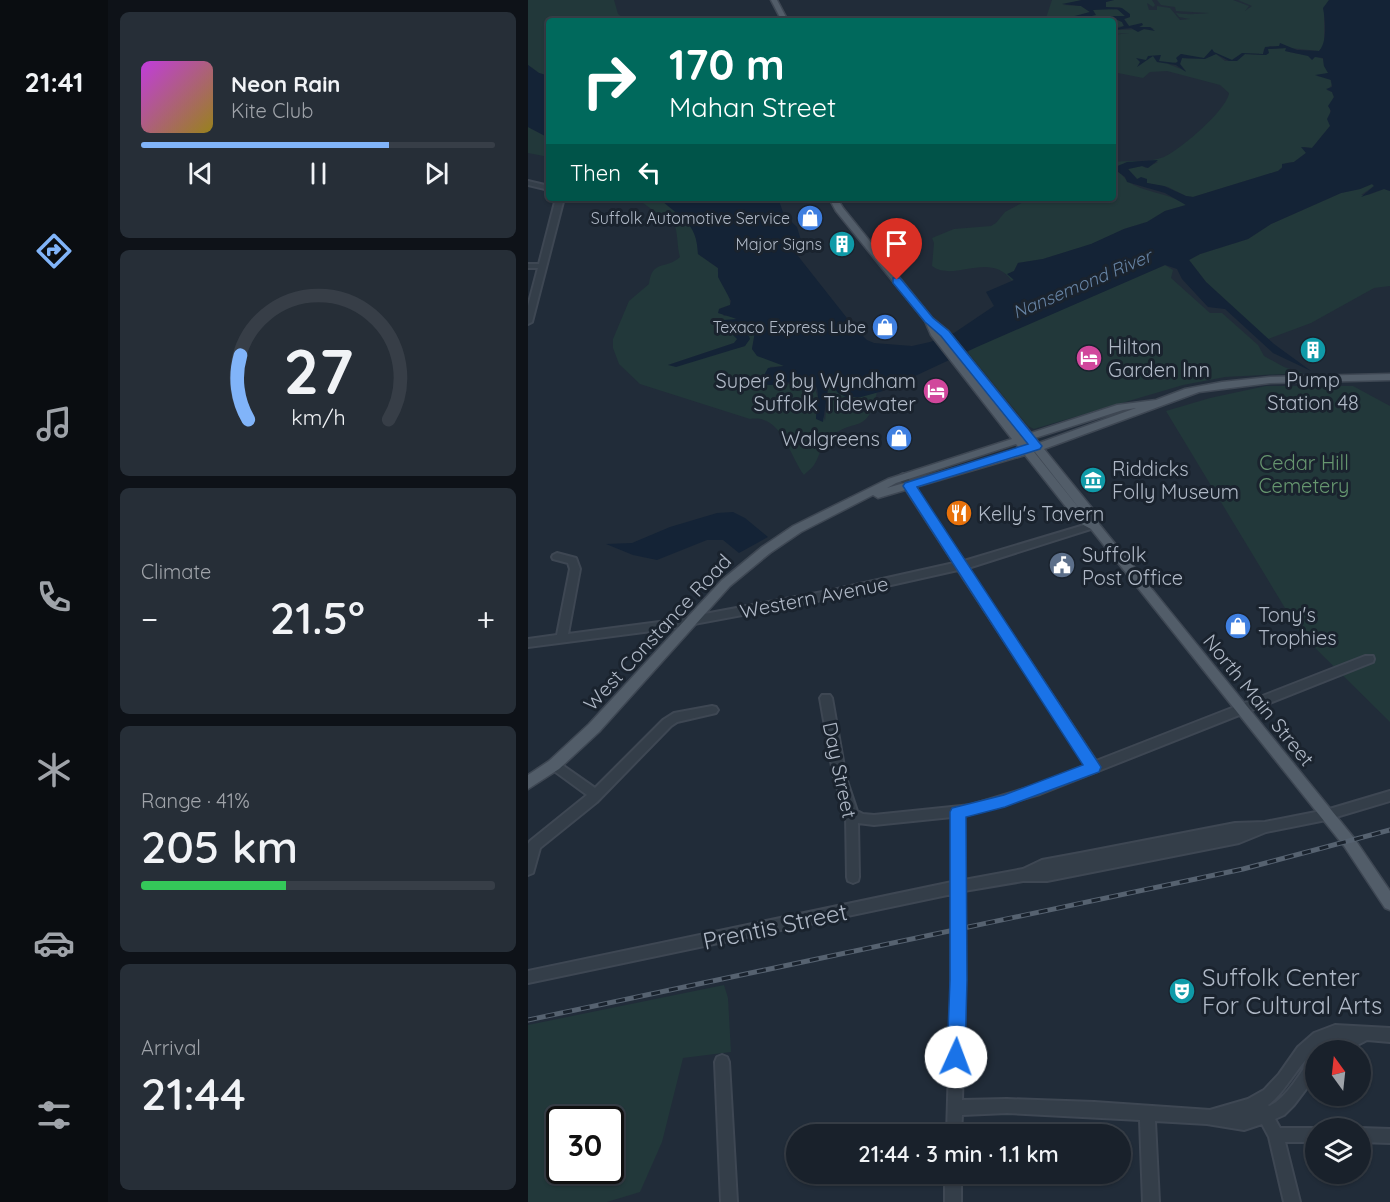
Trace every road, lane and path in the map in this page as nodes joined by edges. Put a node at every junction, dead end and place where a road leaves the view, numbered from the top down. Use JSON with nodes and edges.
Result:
{"nodes":[{"id":1,"x":774,"y":0,"type":"edge"},
{"id":2,"x":784,"y":18,"type":"edge"},
{"id":3,"x":528,"y":183,"type":"edge"},
{"id":4,"x":546,"y":187,"type":"edge"},
{"id":5,"x":559,"y":201,"type":"edge"},
{"id":6,"x":835,"y":201,"type":"edge"},
{"id":7,"x":528,"y":266,"type":"edge"},
{"id":8,"x":543,"y":266,"type":"junction"},
{"id":9,"x":528,"y":322,"type":"edge"},
{"id":10,"x":1390,"y":377,"type":"edge"},
{"id":11,"x":1028,"y":444,"type":"junction"},
{"id":12,"x":906,"y":481,"type":"junction"},
{"id":13,"x":1094,"y":525,"type":"junction"},
{"id":14,"x":557,"y":557,"type":"dead end"},
{"id":15,"x":960,"y":566,"type":"junction"},
{"id":16,"x":689,"y":621,"type":"junction"},
{"id":17,"x":562,"y":639,"type":"junction"},
{"id":18,"x":528,"y":643,"type":"edge"},
{"id":19,"x":1369,"y":659,"type":"dead end"},
{"id":20,"x":826,"y":698,"type":"dead end"},
{"id":21,"x":1241,"y":709,"type":"junction"},
{"id":22,"x":712,"y":710,"type":"dead end"},
{"id":23,"x":554,"y":765,"type":"junction"},
{"id":24,"x":1093,"y":767,"type":"junction"},
{"id":25,"x":528,"y":783,"type":"edge"},
{"id":26,"x":528,"y":792,"type":"edge"},
{"id":27,"x":596,"y":795,"type":"junction"},
{"id":28,"x":1390,"y":796,"type":"edge"},
{"id":29,"x":958,"y":812,"type":"junction"},
{"id":30,"x":852,"y":814,"type":"junction"},
{"id":31,"x":1326,"y":815,"type":"junction"},
{"id":32,"x":528,"y":868,"type":"edge"},
{"id":33,"x":853,"y":877,"type":"dead end"},
{"id":34,"x":957,"y":887,"type":"junction"},
{"id":35,"x":1390,"y":903,"type":"edge"},
{"id":36,"x":528,"y":977,"type":"edge"},
{"id":37,"x":1363,"y":1035,"type":"junction"},
{"id":38,"x":1390,"y":1035,"type":"edge"},
{"id":39,"x":1353,"y":1040,"type":"edge"},
{"id":40,"x":722,"y":1062,"type":"dead end"},
{"id":41,"x":1305,"y":1078,"type":"edge"},
{"id":42,"x":1258,"y":1101,"type":"junction"},
{"id":43,"x":954,"y":1108,"type":"junction"},
{"id":44,"x":1147,"y":1112,"type":"junction"},
{"id":45,"x":1267,"y":1115,"type":"junction"},
{"id":46,"x":1207,"y":1117,"type":"junction"},
{"id":47,"x":954,"y":1124,"type":"edge"},
{"id":48,"x":1276,"y":1135,"type":"junction"},
{"id":49,"x":1305,"y":1135,"type":"edge"},
{"id":50,"x":1371,"y":1136,"type":"edge"},
{"id":51,"x":1390,"y":1136,"type":"edge"},
{"id":52,"x":954,"y":1184,"type":"edge"},
{"id":53,"x":729,"y":1202,"type":"edge"},
{"id":54,"x":953,"y":1202,"type":"edge"},
{"id":55,"x":1151,"y":1202,"type":"edge"},
{"id":56,"x":1292,"y":1202,"type":"edge"}],
"edges":[{"from":1,"to":2,"type":"main road"},
{"from":3,"to":4,"type":"street"},
{"from":5,"to":8,"type":"street"},
{"from":6,"to":11,"type":"main road","name":"North Main Street"},
{"from":7,"to":8,"type":"street"},
{"from":8,"to":9,"type":"street"},
{"from":10,"to":11,"type":"main road","name":"West Constance Road"},
{"from":11,"to":12,"type":"main road","name":"West Constance Road"},
{"from":11,"to":13,"type":"main road","name":"North Main Street"},
{"from":12,"to":15,"type":"street"},
{"from":12,"to":16,"type":"main road","name":"West Constance Road"},
{"from":13,"to":15,"type":"street","name":"Western Avenue"},
{"from":13,"to":21,"type":"main road","name":"North Main Street"},
{"from":14,"to":17,"type":"street"},
{"from":15,"to":16,"type":"street","name":"Western Avenue"},
{"from":15,"to":24,"type":"street"},
{"from":16,"to":17,"type":"street","name":"Western Avenue"},
{"from":16,"to":23,"type":"main road","name":"West Constance Road"},
{"from":17,"to":18,"type":"street","name":"Western Avenue"},
{"from":19,"to":21,"type":"street"},
{"from":20,"to":30,"type":"street","name":"Day Street"},
{"from":21,"to":24,"type":"street"},
{"from":21,"to":31,"type":"main road","name":"North Main Street"},
{"from":22,"to":27,"type":"street"},
{"from":23,"to":25,"type":"main road","name":"West Constance Road"},
{"from":23,"to":26,"type":"main road","name":"West Constance Road"},
{"from":23,"to":27,"type":"street"},
{"from":24,"to":29,"type":"street"},
{"from":27,"to":32,"type":"street"},
{"from":28,"to":31,"type":"street","name":"Prentis Street"},
{"from":29,"to":30,"type":"street"},
{"from":29,"to":34,"type":"street"},
{"from":30,"to":33,"type":"street","name":"Day Street"},
{"from":31,"to":34,"type":"street","name":"Prentis Street"},
{"from":31,"to":35,"type":"main road","name":"North Main Street"},
{"from":34,"to":36,"type":"street","name":"Prentis Street"},
{"from":34,"to":43,"type":"street"},
{"from":37,"to":38,"type":"street"},
{"from":37,"to":39,"type":"street"},
{"from":37,"to":42,"type":"street"},
{"from":40,"to":53,"type":"street"},
{"from":41,"to":45,"type":"street"},
{"from":42,"to":45,"type":"street"},
{"from":42,"to":46,"type":"street"},
{"from":43,"to":44,"type":"street"},
{"from":43,"to":47,"type":"street"},
{"from":44,"to":46,"type":"street"},
{"from":44,"to":55,"type":"street"},
{"from":45,"to":46,"type":"street"},
{"from":45,"to":48,"type":"street"},
{"from":48,"to":49,"type":"street"},
{"from":48,"to":56,"type":"street"},
{"from":50,"to":51,"type":"street"},
{"from":52,"to":54,"type":"street"}]}
